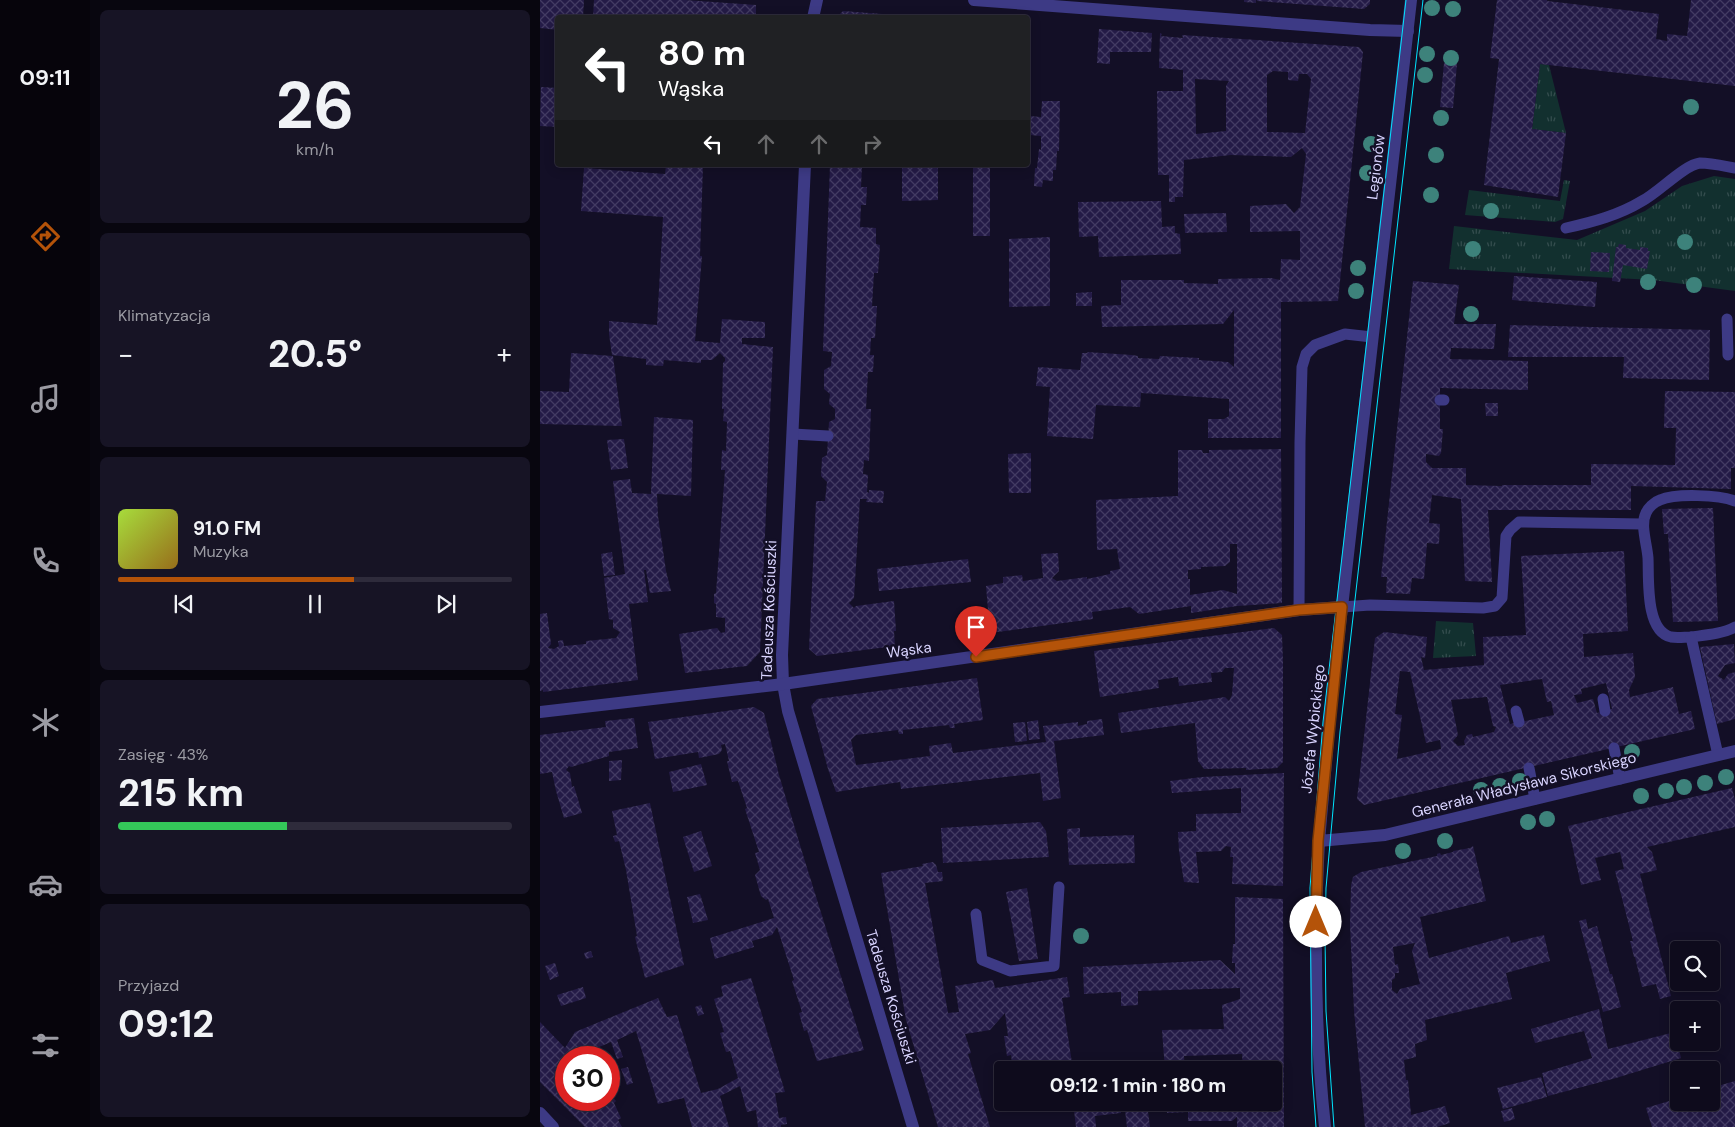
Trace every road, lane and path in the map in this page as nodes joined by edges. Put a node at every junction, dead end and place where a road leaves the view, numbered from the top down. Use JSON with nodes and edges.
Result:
{"nodes":[{"id":1,"x":817,"y":0,"type":"edge"},
{"id":2,"x":974,"y":0,"type":"edge"},
{"id":3,"x":1411,"y":0,"type":"edge"},
{"id":4,"x":814,"y":15,"type":"edge"},
{"id":5,"x":1408,"y":31,"type":"junction"},
{"id":6,"x":805,"y":167,"type":"edge"},
{"id":7,"x":1735,"y":168,"type":"edge"},
{"id":8,"x":1566,"y":228,"type":"dead end"},
{"id":9,"x":1727,"y":319,"type":"dead end"},
{"id":10,"x":1372,"y":337,"type":"junction"},
{"id":11,"x":1728,"y":355,"type":"dead end"},
{"id":12,"x":793,"y":434,"type":"junction"},
{"id":13,"x":828,"y":436,"type":"dead end"},
{"id":14,"x":1735,"y":502,"type":"edge"},
{"id":15,"x":1642,"y":524,"type":"junction"},
{"id":16,"x":1342,"y":607,"type":"junction"},
{"id":17,"x":1299,"y":610,"type":"junction"},
{"id":18,"x":1735,"y":626,"type":"edge"},
{"id":19,"x":1691,"y":636,"type":"junction"},
{"id":20,"x":783,"y":684,"type":"junction"},
{"id":21,"x":1603,"y":699,"type":"dead end"},
{"id":22,"x":1606,"y":711,"type":"dead end"},
{"id":23,"x":540,"y":712,"type":"edge"},
{"id":24,"x":1614,"y":748,"type":"dead end"},
{"id":25,"x":1735,"y":751,"type":"edge"},
{"id":26,"x":1718,"y":755,"type":"junction"},
{"id":27,"x":1529,"y":768,"type":"dead end"},
{"id":28,"x":1620,"y":779,"type":"junction"},
{"id":29,"x":1535,"y":799,"type":"junction"},
{"id":30,"x":1318,"y":841,"type":"junction"},
{"id":31,"x":1059,"y":887,"type":"dead end"},
{"id":32,"x":976,"y":914,"type":"dead end"},
{"id":33,"x":540,"y":1113,"type":"edge"},
{"id":34,"x":553,"y":1127,"type":"edge"},
{"id":35,"x":912,"y":1127,"type":"edge"},
{"id":36,"x":1325,"y":1127,"type":"edge"}],
"edges":[{"from":1,"to":4,"type":"street"},
{"from":2,"to":5,"type":"street"},
{"from":3,"to":5,"type":"street","name":"Legionów"},
{"from":5,"to":10,"type":"street","name":"Legionów"},
{"from":6,"to":12,"type":"street","name":"Tadeusza Kościuszki"},
{"from":7,"to":8,"type":"lane"},
{"from":9,"to":11,"type":"lane"},
{"from":10,"to":16,"type":"street","name":"Józefa Wybickiego"},
{"from":10,"to":17,"type":"lane"},
{"from":12,"to":13,"type":"lane"},
{"from":12,"to":20,"type":"street","name":"Tadeusza Kościuszki"},
{"from":14,"to":15,"type":"lane"},
{"from":15,"to":16,"type":"lane"},
{"from":15,"to":19,"type":"lane"},
{"from":16,"to":17,"type":"street","name":"Wąska"},
{"from":16,"to":30,"type":"street","name":"Józefa Wybickiego"},
{"from":17,"to":20,"type":"street","name":"Wąska"},
{"from":18,"to":19,"type":"lane"},
{"from":19,"to":26,"type":"lane"},
{"from":20,"to":23,"type":"street","name":"Wąska"},
{"from":20,"to":35,"type":"street","name":"Tadeusza Kościuszki"},
{"from":21,"to":22,"type":"lane"},
{"from":24,"to":28,"type":"lane"},
{"from":25,"to":26,"type":"street","name":"Generała Władysława Sikorskiego"},
{"from":26,"to":28,"type":"street","name":"Generała Władysława Sikorskiego"},
{"from":27,"to":29,"type":"lane"},
{"from":28,"to":29,"type":"street","name":"Generała Władysława Sikorskiego"},
{"from":29,"to":30,"type":"street","name":"Generała Władysława Sikorskiego"},
{"from":30,"to":36,"type":"street","name":"Józefa Wybickiego"},
{"from":31,"to":32,"type":"lane"},
{"from":33,"to":34,"type":"street"}]}
